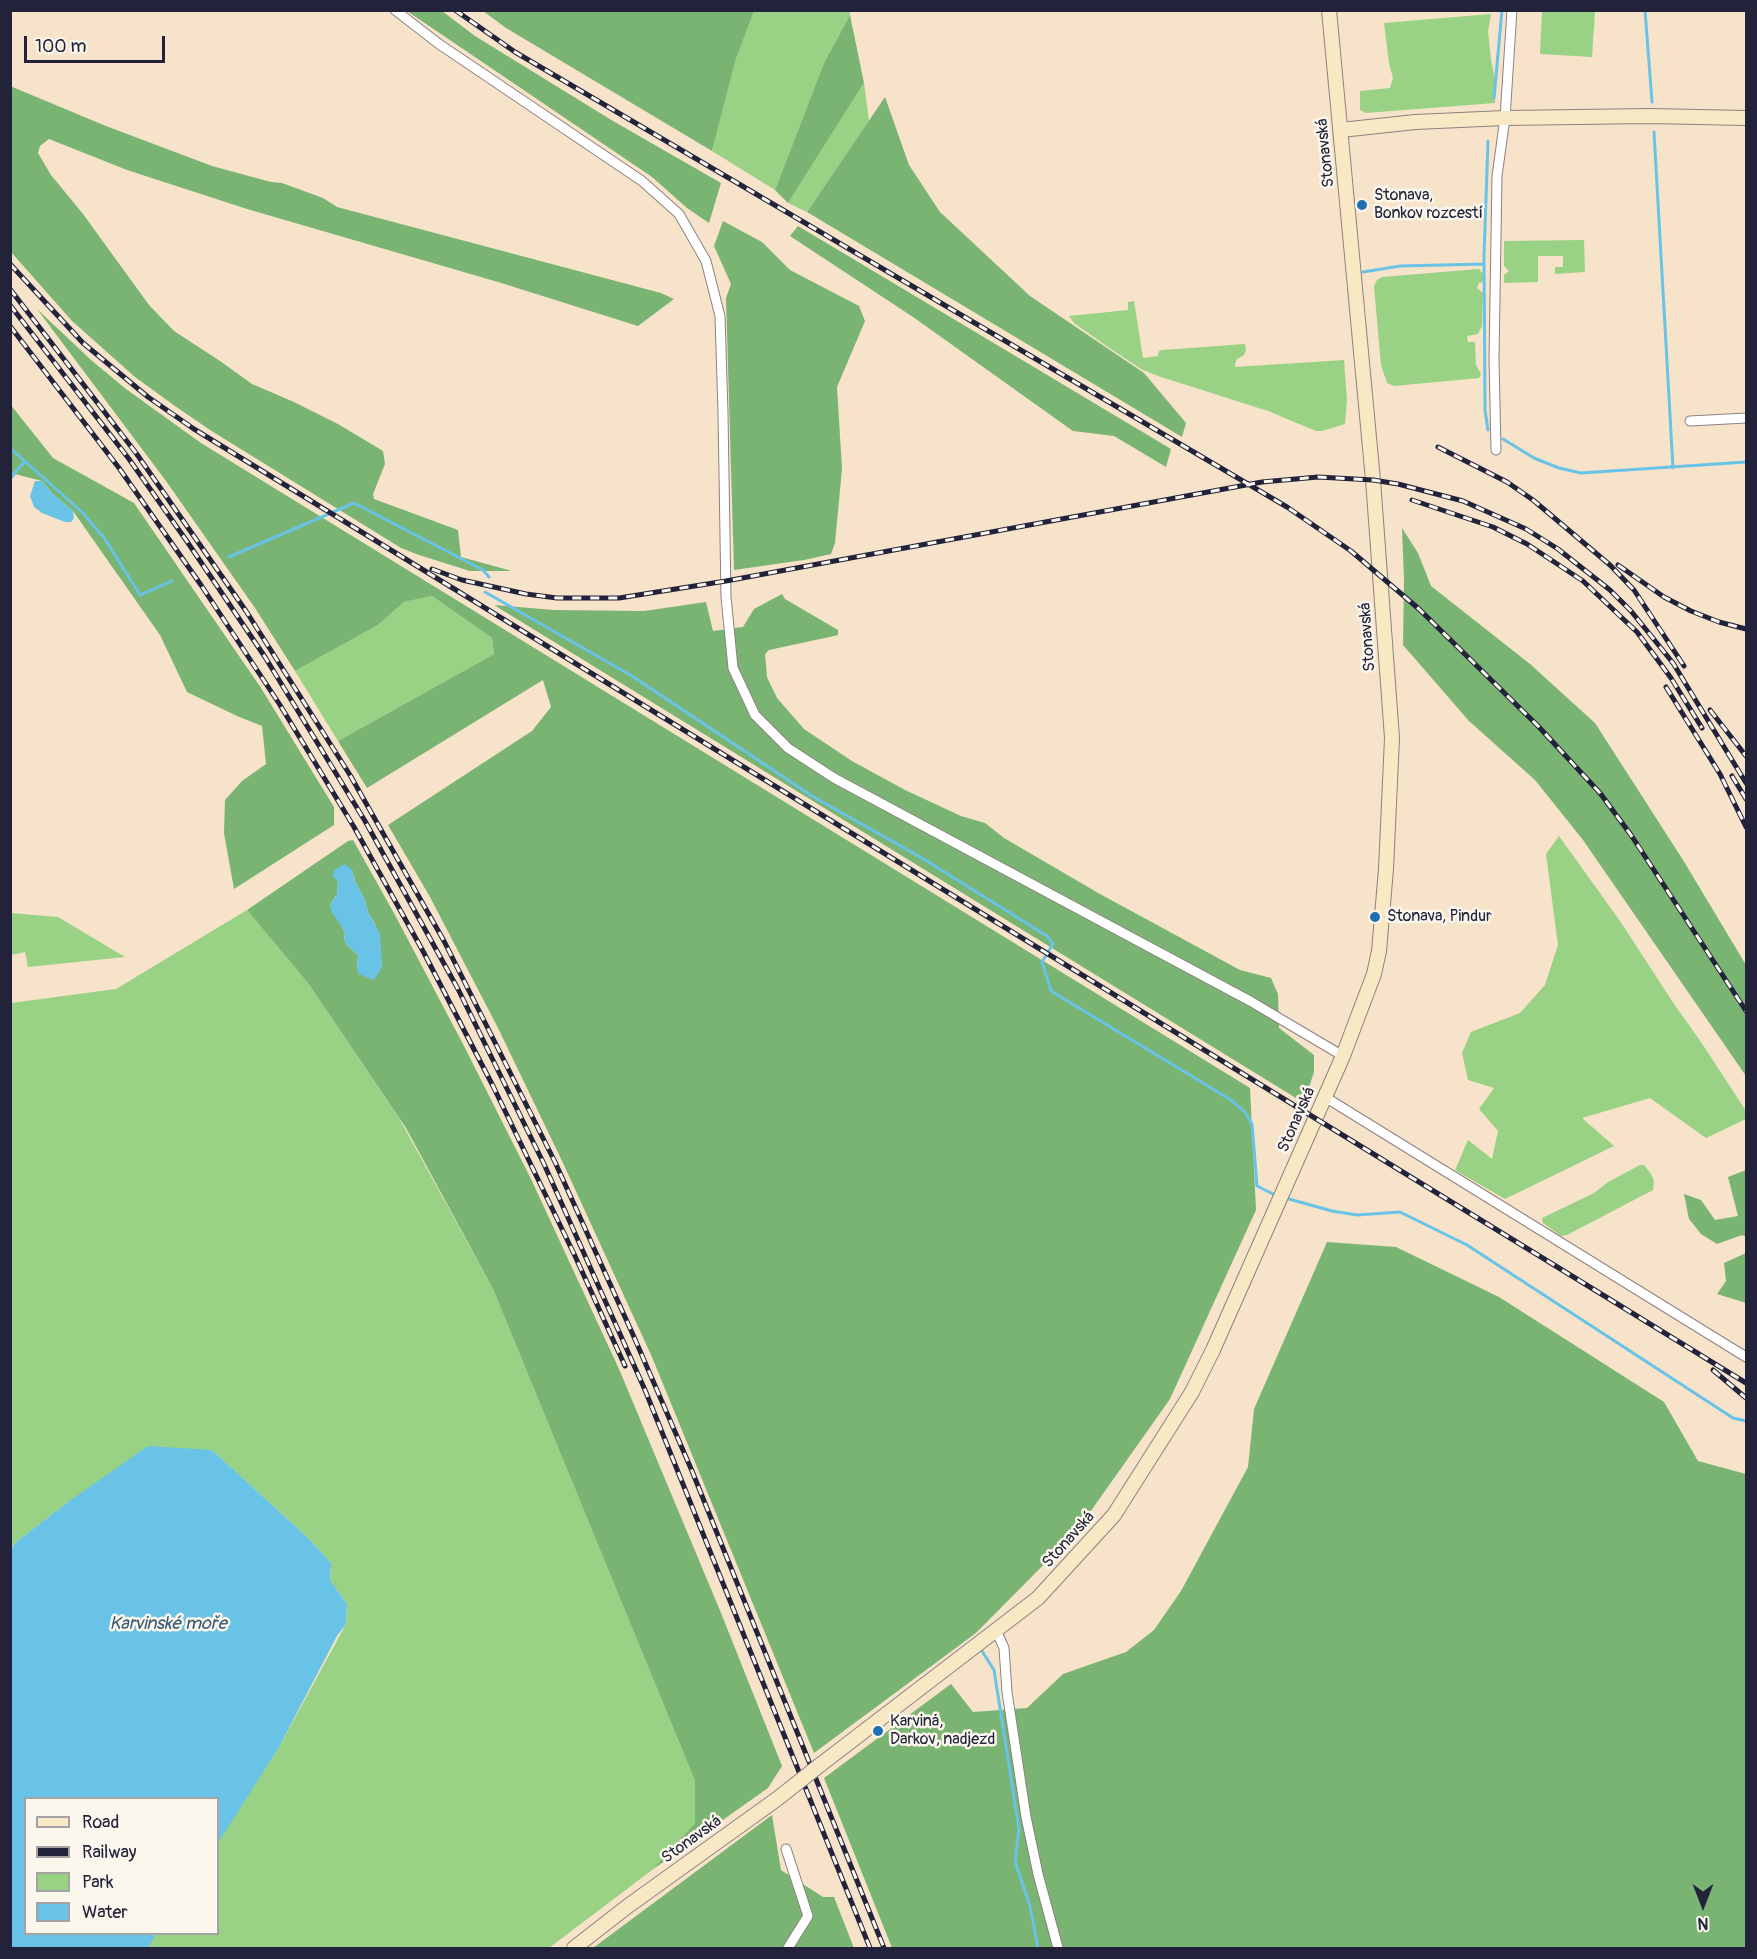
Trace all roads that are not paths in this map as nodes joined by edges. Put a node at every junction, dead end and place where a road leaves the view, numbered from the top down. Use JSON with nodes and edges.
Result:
{"nodes":[{"id":1,"x":394,"y":10,"type":"edge"},
{"id":2,"x":1329,"y":10,"type":"edge"},
{"id":3,"x":1512,"y":10,"type":"edge"},
{"id":4,"x":1505,"y":118,"type":"junction"},
{"id":5,"x":1746,"y":118,"type":"edge"},
{"id":6,"x":1341,"y":130,"type":"junction"},
{"id":7,"x":1746,"y":418,"type":"edge"},
{"id":8,"x":1690,"y":421,"type":"dead end"},
{"id":9,"x":1496,"y":450,"type":"dead end"},
{"id":10,"x":1343,"y":1056,"type":"junction"},
{"id":11,"x":1325,"y":1097,"type":"junction"},
{"id":12,"x":1746,"y":1357,"type":"edge"},
{"id":13,"x":996,"y":1630,"type":"junction"},
{"id":14,"x":786,"y":1849,"type":"dead end"},
{"id":15,"x":574,"y":1948,"type":"edge"},
{"id":16,"x":788,"y":1948,"type":"edge"},
{"id":17,"x":1058,"y":1948,"type":"edge"}],
"edges":[{"from":1,"to":10,"type":"street"},
{"from":2,"to":6,"type":"street","name":"Stonavská"},
{"from":3,"to":4,"type":"street"},
{"from":4,"to":5,"type":"street"},
{"from":4,"to":6,"type":"street"},
{"from":4,"to":9,"type":"street"},
{"from":6,"to":10,"type":"street","name":"Stonavská"},
{"from":7,"to":8,"type":"street"},
{"from":10,"to":11,"type":"street","name":"Stonavská"},
{"from":11,"to":12,"type":"street"},
{"from":11,"to":13,"type":"street","name":"Stonavská"},
{"from":13,"to":15,"type":"street","name":"Stonavská","bridge":true},
{"from":13,"to":17,"type":"street"},
{"from":14,"to":16,"type":"street"}]}
